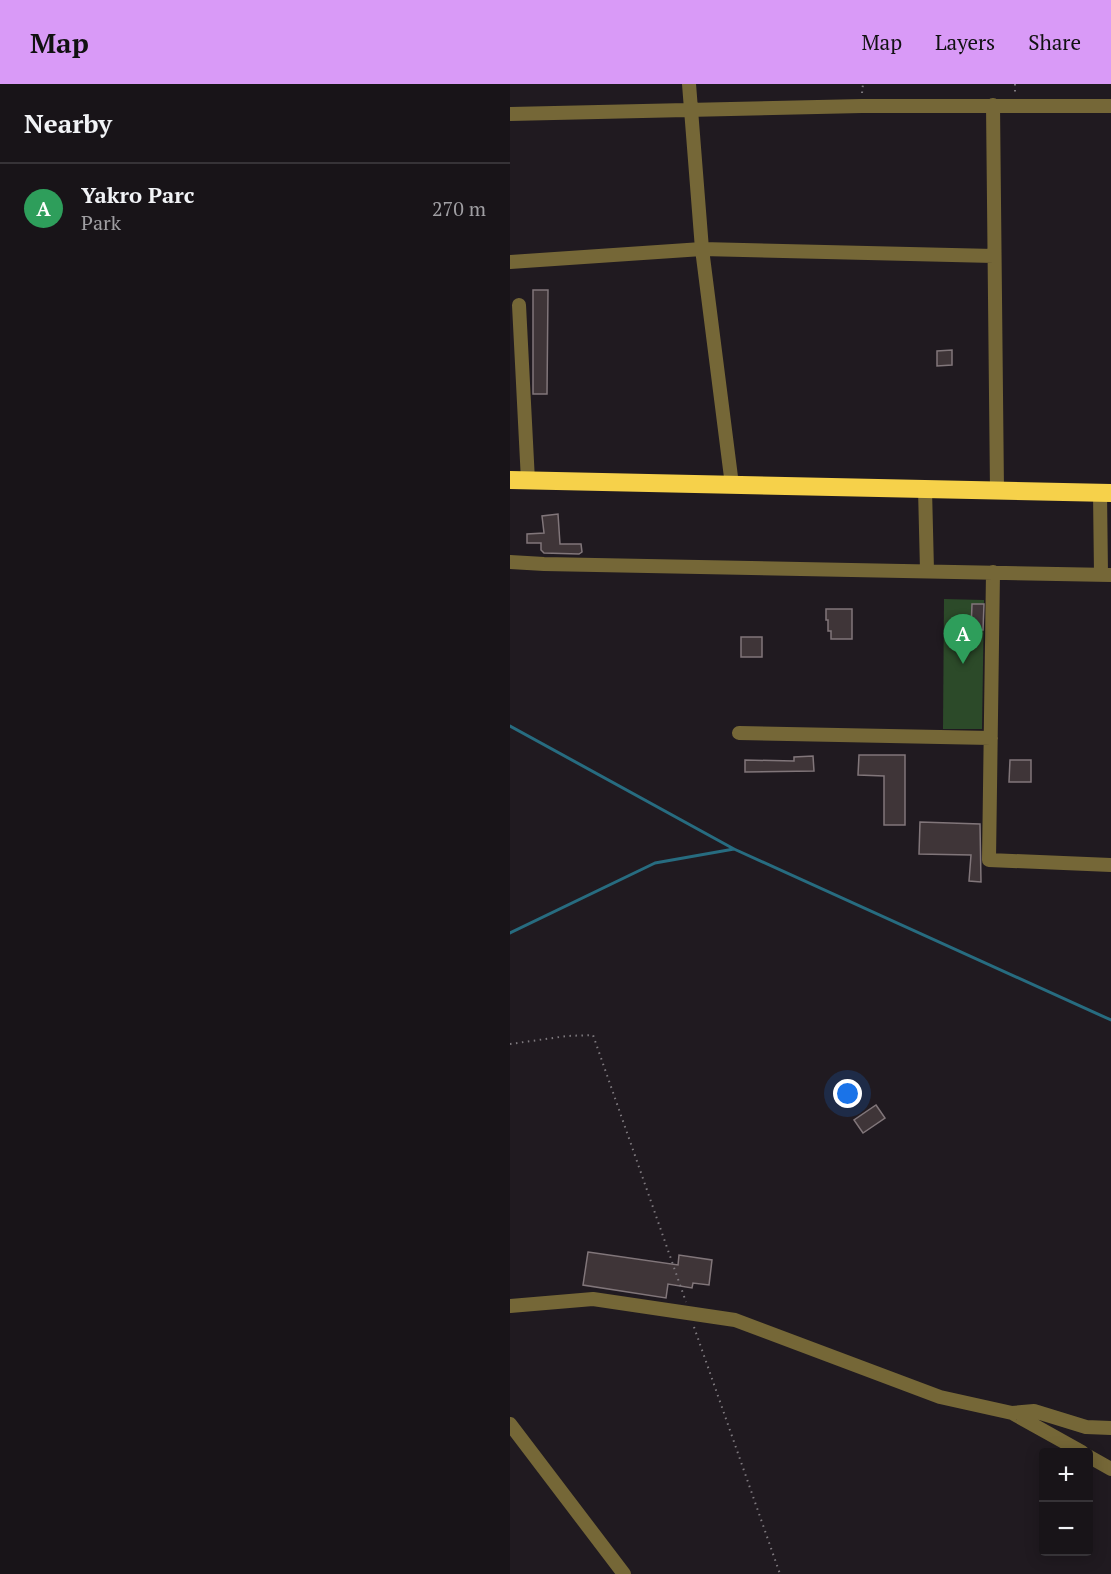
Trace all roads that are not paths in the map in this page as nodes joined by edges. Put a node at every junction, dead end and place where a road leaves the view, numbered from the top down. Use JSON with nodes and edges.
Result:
{"nodes":[{"id":1,"x":689,"y":84,"type":"edge"},
{"id":2,"x":993,"y":105,"type":"junction"},
{"id":3,"x":1111,"y":106,"type":"edge"},
{"id":4,"x":691,"y":112,"type":"junction"},
{"id":5,"x":510,"y":114,"type":"edge"},
{"id":6,"x":702,"y":249,"type":"junction"},
{"id":7,"x":994,"y":256,"type":"junction"},
{"id":8,"x":510,"y":262,"type":"edge"},
{"id":9,"x":519,"y":305,"type":"dead end"},
{"id":10,"x":519,"y":480,"type":"edge"},
{"id":11,"x":732,"y":485,"type":"junction"},
{"id":12,"x":925,"y":489,"type":"junction"},
{"id":13,"x":997,"y":491,"type":"junction"},
{"id":14,"x":1106,"y":493,"type":"edge"},
{"id":15,"x":510,"y":562,"type":"edge"},
{"id":16,"x":927,"y":570,"type":"junction"},
{"id":17,"x":993,"y":572,"type":"junction"},
{"id":18,"x":1106,"y":574,"type":"edge"},
{"id":19,"x":739,"y":732,"type":"dead end"},
{"id":20,"x":991,"y":738,"type":"junction"},
{"id":21,"x":1111,"y":864,"type":"edge"},
{"id":22,"x":510,"y":1306,"type":"edge"},
{"id":23,"x":1012,"y":1413,"type":"junction"},
{"id":24,"x":510,"y":1424,"type":"edge"},
{"id":25,"x":1111,"y":1428,"type":"edge"},
{"id":26,"x":1075,"y":1448,"type":"edge"},
{"id":27,"x":1093,"y":1458,"type":"edge"},
{"id":28,"x":1111,"y":1469,"type":"edge"},
{"id":29,"x":624,"y":1574,"type":"edge"}],
"edges":[{"from":1,"to":4,"type":"street"},
{"from":2,"to":3,"type":"street"},
{"from":2,"to":4,"type":"street"},
{"from":2,"to":7,"type":"street"},
{"from":4,"to":5,"type":"street"},
{"from":4,"to":6,"type":"street"},
{"from":6,"to":7,"type":"street"},
{"from":6,"to":8,"type":"street"},
{"from":6,"to":11,"type":"street"},
{"from":7,"to":13,"type":"street"},
{"from":9,"to":10,"type":"street"},
{"from":10,"to":11,"type":"highway"},
{"from":11,"to":12,"type":"highway"},
{"from":12,"to":13,"type":"highway"},
{"from":12,"to":16,"type":"street"},
{"from":13,"to":14,"type":"highway"},
{"from":14,"to":18,"type":"street"},
{"from":15,"to":16,"type":"street"},
{"from":16,"to":17,"type":"street"},
{"from":17,"to":18,"type":"street"},
{"from":17,"to":20,"type":"street"},
{"from":19,"to":20,"type":"street"},
{"from":20,"to":21,"type":"street"},
{"from":22,"to":23,"type":"street"},
{"from":23,"to":25,"type":"street"},
{"from":23,"to":26,"type":"street"},
{"from":24,"to":29,"type":"street"},
{"from":27,"to":28,"type":"street"}]}
